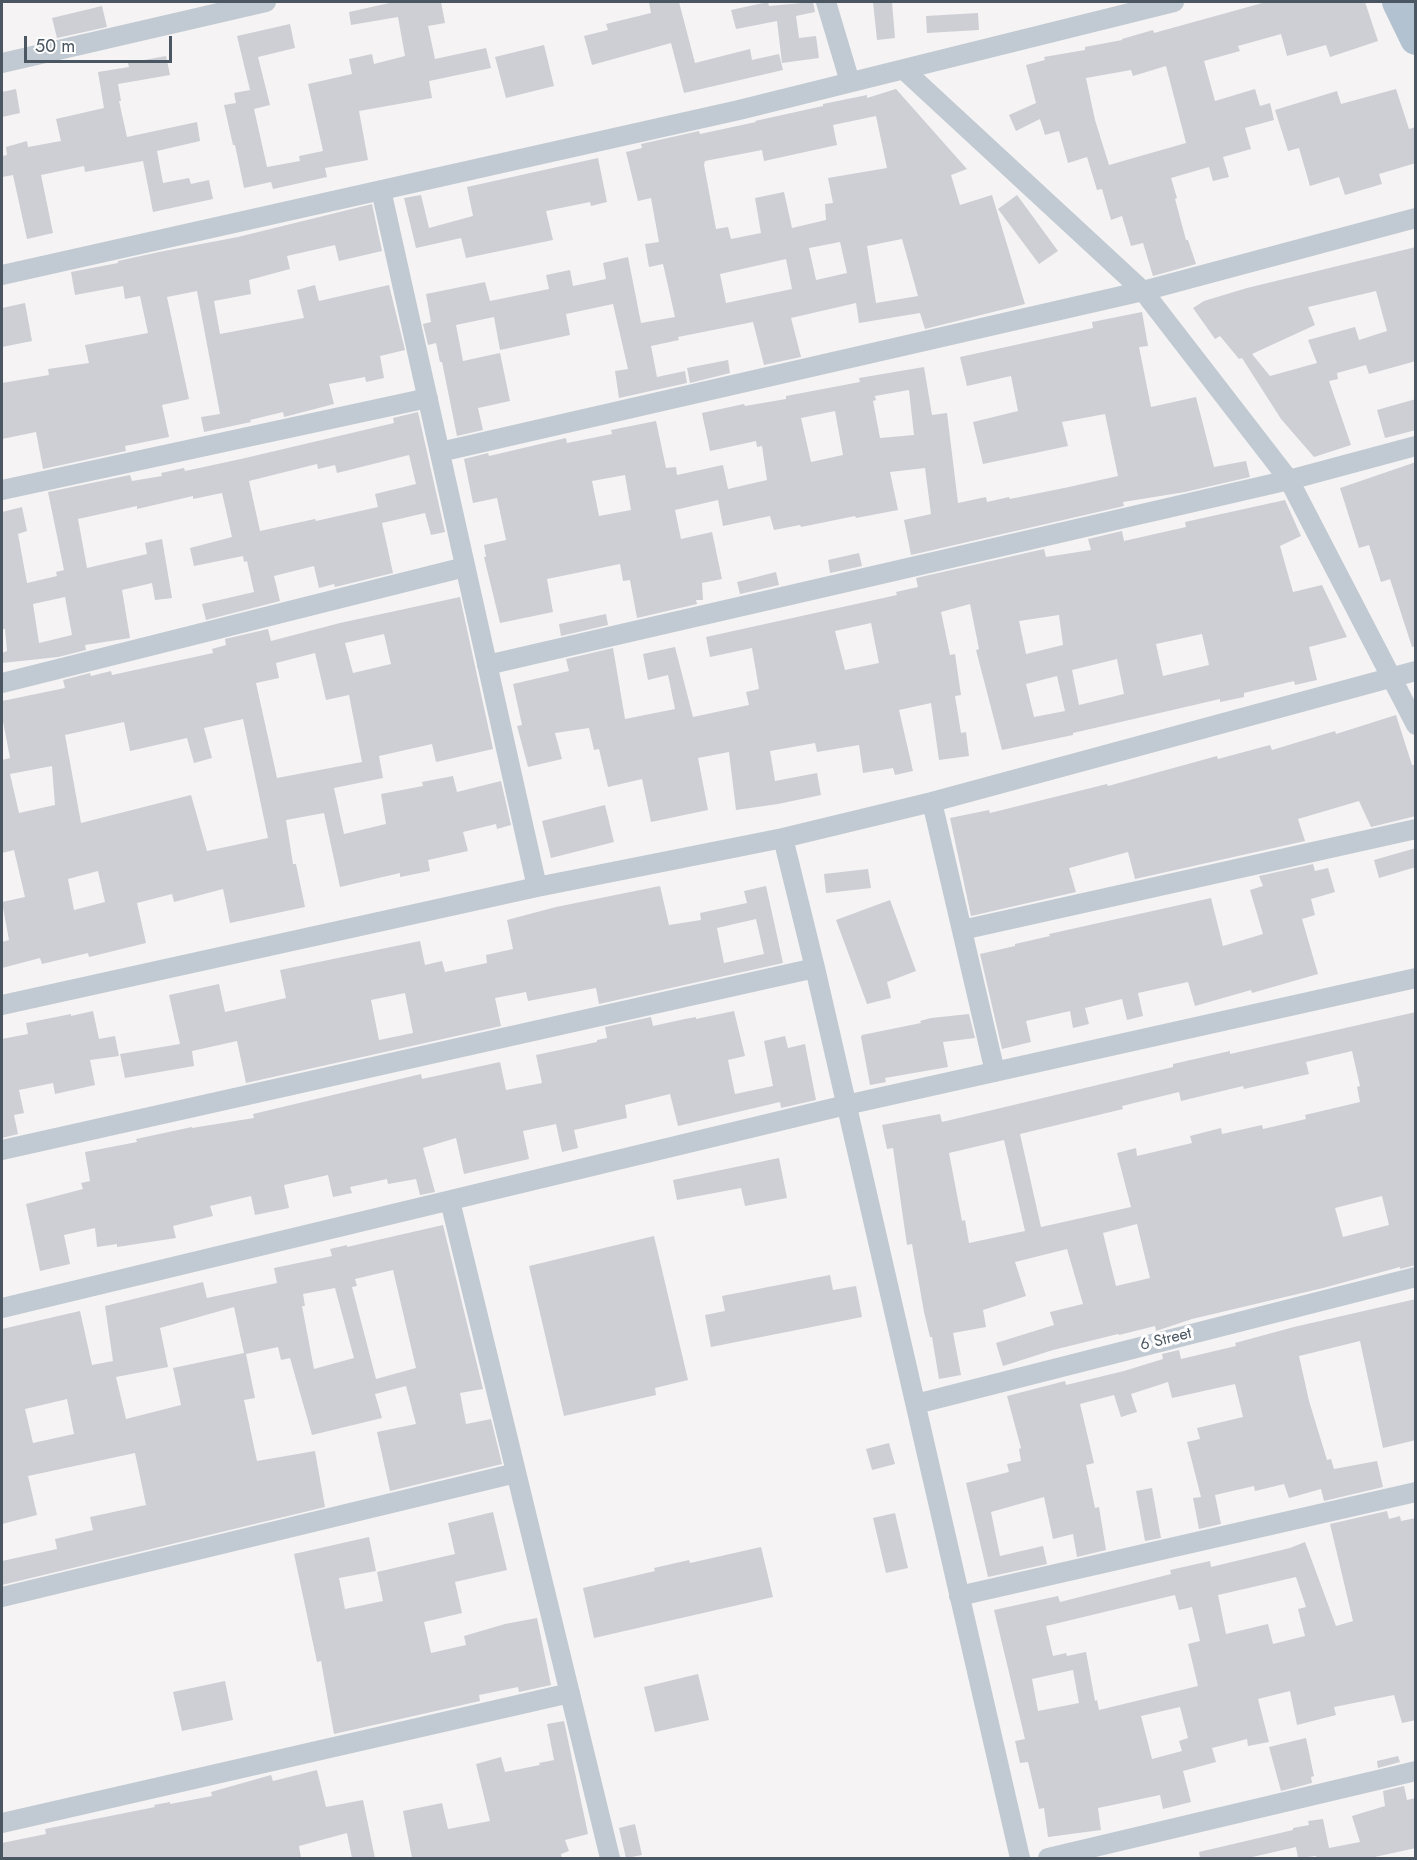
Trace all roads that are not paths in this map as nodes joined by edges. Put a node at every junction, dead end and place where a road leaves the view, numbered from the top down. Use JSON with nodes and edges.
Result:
{"nodes":[{"id":1,"x":266,"y":2,"type":"edge"},
{"id":2,"x":825,"y":2,"type":"edge"},
{"id":3,"x":1174,"y":2,"type":"edge"},
{"id":4,"x":1398,"y":2,"type":"edge"},
{"id":5,"x":1416,"y":39,"type":"edge"},
{"id":6,"x":2,"y":63,"type":"edge"},
{"id":7,"x":903,"y":69,"type":"junction"},
{"id":8,"x":850,"y":82,"type":"junction"},
{"id":9,"x":381,"y":190,"type":"junction"},
{"id":10,"x":1416,"y":218,"type":"edge"},
{"id":11,"x":2,"y":276,"type":"edge"},
{"id":12,"x":1143,"y":291,"type":"junction"},
{"id":13,"x":428,"y":398,"type":"junction"},
{"id":14,"x":1416,"y":446,"type":"edge"},
{"id":15,"x":440,"y":452,"type":"junction"},
{"id":16,"x":1289,"y":480,"type":"junction"},
{"id":17,"x":2,"y":490,"type":"edge"},
{"id":18,"x":465,"y":567,"type":"junction"},
{"id":19,"x":487,"y":664,"type":"junction"},
{"id":20,"x":1416,"y":671,"type":"edge"},
{"id":21,"x":1390,"y":677,"type":"junction"},
{"id":22,"x":2,"y":683,"type":"edge"},
{"id":23,"x":1416,"y":725,"type":"edge"},
{"id":24,"x":932,"y":802,"type":"junction"},
{"id":25,"x":1416,"y":829,"type":"edge"},
{"id":26,"x":783,"y":838,"type":"junction"},
{"id":27,"x":537,"y":887,"type":"junction"},
{"id":28,"x":962,"y":930,"type":"junction"},
{"id":29,"x":815,"y":968,"type":"junction"},
{"id":30,"x":1416,"y":978,"type":"edge"},
{"id":31,"x":2,"y":1005,"type":"edge"},
{"id":32,"x":995,"y":1072,"type":"junction"},
{"id":33,"x":846,"y":1105,"type":"junction"},
{"id":34,"x":2,"y":1150,"type":"edge"},
{"id":35,"x":450,"y":1201,"type":"junction"},
{"id":36,"x":1416,"y":1277,"type":"edge"},
{"id":37,"x":2,"y":1308,"type":"edge"},
{"id":38,"x":916,"y":1404,"type":"junction"},
{"id":39,"x":516,"y":1473,"type":"junction"},
{"id":40,"x":1416,"y":1492,"type":"edge"},
{"id":41,"x":960,"y":1596,"type":"junction"},
{"id":42,"x":2,"y":1597,"type":"edge"},
{"id":43,"x":570,"y":1693,"type":"junction"},
{"id":44,"x":1416,"y":1772,"type":"edge"},
{"id":45,"x":2,"y":1823,"type":"edge"},
{"id":46,"x":610,"y":1858,"type":"edge"},
{"id":47,"x":1020,"y":1858,"type":"edge"},
{"id":48,"x":1048,"y":1858,"type":"edge"}],
"edges":[{"from":1,"to":6,"type":"street"},
{"from":2,"to":8,"type":"street"},
{"from":3,"to":7,"type":"street"},
{"from":4,"to":5,"type":"main road"},
{"from":7,"to":8,"type":"street"},
{"from":7,"to":12,"type":"street"},
{"from":8,"to":9,"type":"street"},
{"from":9,"to":11,"type":"street"},
{"from":9,"to":13,"type":"street"},
{"from":10,"to":12,"type":"street"},
{"from":12,"to":15,"type":"street"},
{"from":12,"to":16,"type":"street"},
{"from":13,"to":15,"type":"street"},
{"from":13,"to":17,"type":"street"},
{"from":14,"to":16,"type":"street"},
{"from":15,"to":18,"type":"street"},
{"from":16,"to":19,"type":"street"},
{"from":16,"to":21,"type":"street"},
{"from":18,"to":19,"type":"street"},
{"from":18,"to":22,"type":"street"},
{"from":19,"to":27,"type":"street"},
{"from":20,"to":21,"type":"street"},
{"from":21,"to":23,"type":"street"},
{"from":21,"to":24,"type":"street"},
{"from":24,"to":26,"type":"street"},
{"from":24,"to":28,"type":"street"},
{"from":25,"to":28,"type":"street"},
{"from":26,"to":27,"type":"street"},
{"from":26,"to":29,"type":"street"},
{"from":27,"to":31,"type":"street"},
{"from":28,"to":32,"type":"street"},
{"from":29,"to":33,"type":"street"},
{"from":29,"to":34,"type":"street"},
{"from":30,"to":32,"type":"street"},
{"from":32,"to":33,"type":"street"},
{"from":33,"to":35,"type":"street"},
{"from":33,"to":38,"type":"street"},
{"from":35,"to":37,"type":"street"},
{"from":35,"to":39,"type":"street"},
{"from":36,"to":38,"type":"street","name":"6 Street"},
{"from":38,"to":41,"type":"street"},
{"from":39,"to":42,"type":"street"},
{"from":39,"to":43,"type":"street"},
{"from":40,"to":41,"type":"street"},
{"from":41,"to":47,"type":"street"},
{"from":43,"to":45,"type":"street"},
{"from":43,"to":46,"type":"street"},
{"from":44,"to":48,"type":"street"}]}
